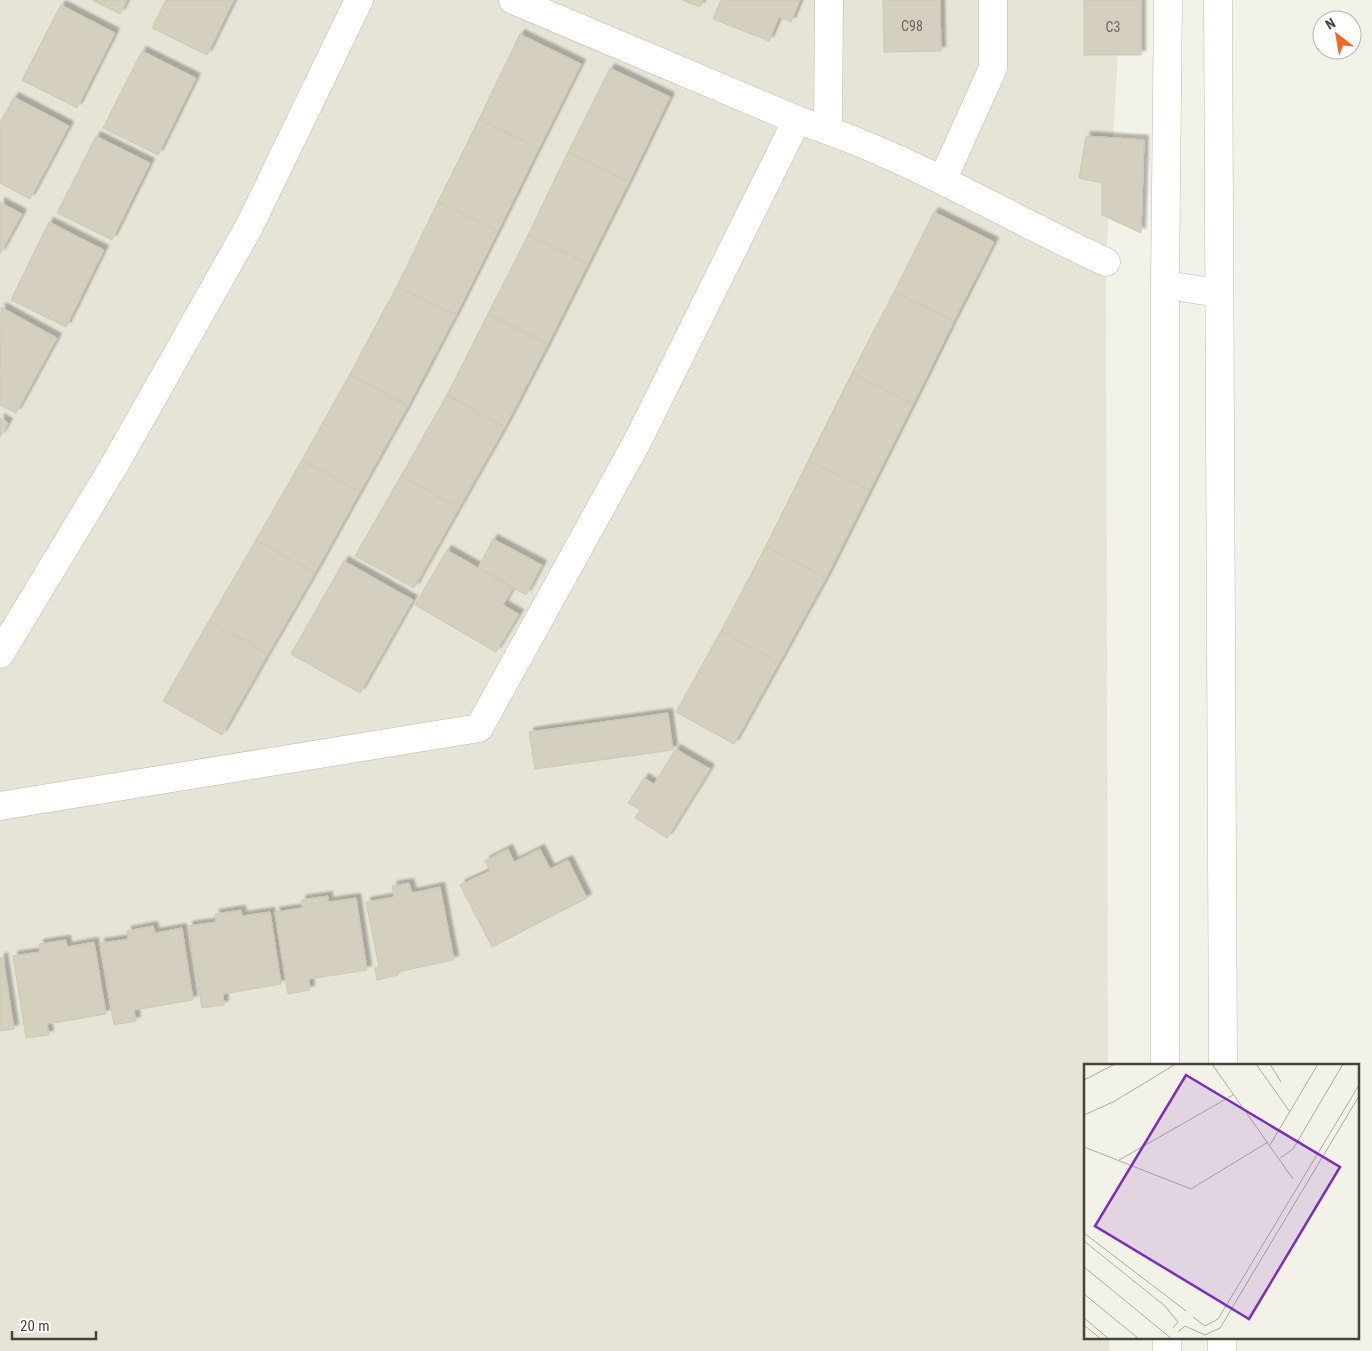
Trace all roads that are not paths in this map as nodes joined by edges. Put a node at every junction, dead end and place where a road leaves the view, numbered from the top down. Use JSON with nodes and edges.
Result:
{"nodes":[{"id":1,"x":359,"y":0,"type":"edge"},
{"id":2,"x":513,"y":0,"type":"edge"},
{"id":3,"x":829,"y":0,"type":"edge"},
{"id":4,"x":993,"y":0,"type":"edge"},
{"id":5,"x":1168,"y":0,"type":"edge"},
{"id":6,"x":1218,"y":0,"type":"edge"},
{"id":7,"x":797,"y":120,"type":"junction"},
{"id":8,"x":828,"y":129,"type":"junction"},
{"id":9,"x":943,"y":179,"type":"junction"},
{"id":10,"x":1106,"y":262,"type":"dead end"},
{"id":11,"x":1166,"y":285,"type":"junction"},
{"id":12,"x":1219,"y":293,"type":"junction"},
{"id":13,"x":0,"y":654,"type":"edge"},
{"id":14,"x":0,"y":806,"type":"edge"},
{"id":15,"x":1165,"y":1064,"type":"edge"},
{"id":16,"x":1223,"y":1064,"type":"edge"},
{"id":17,"x":1167,"y":1338,"type":"edge"},
{"id":18,"x":1222,"y":1338,"type":"edge"},
{"id":19,"x":1167,"y":1351,"type":"edge"},
{"id":20,"x":1222,"y":1351,"type":"edge"}],
"edges":[{"from":1,"to":13,"type":"street"},
{"from":2,"to":7,"type":"street"},
{"from":3,"to":8,"type":"street"},
{"from":4,"to":9,"type":"street"},
{"from":5,"to":11,"type":"street"},
{"from":6,"to":12,"type":"street"},
{"from":7,"to":8,"type":"street"},
{"from":7,"to":14,"type":"street"},
{"from":8,"to":9,"type":"street"},
{"from":9,"to":10,"type":"street"},
{"from":11,"to":12,"type":"street"},
{"from":11,"to":15,"type":"street"},
{"from":12,"to":16,"type":"street"},
{"from":17,"to":19,"type":"street"},
{"from":18,"to":20,"type":"street"}]}
